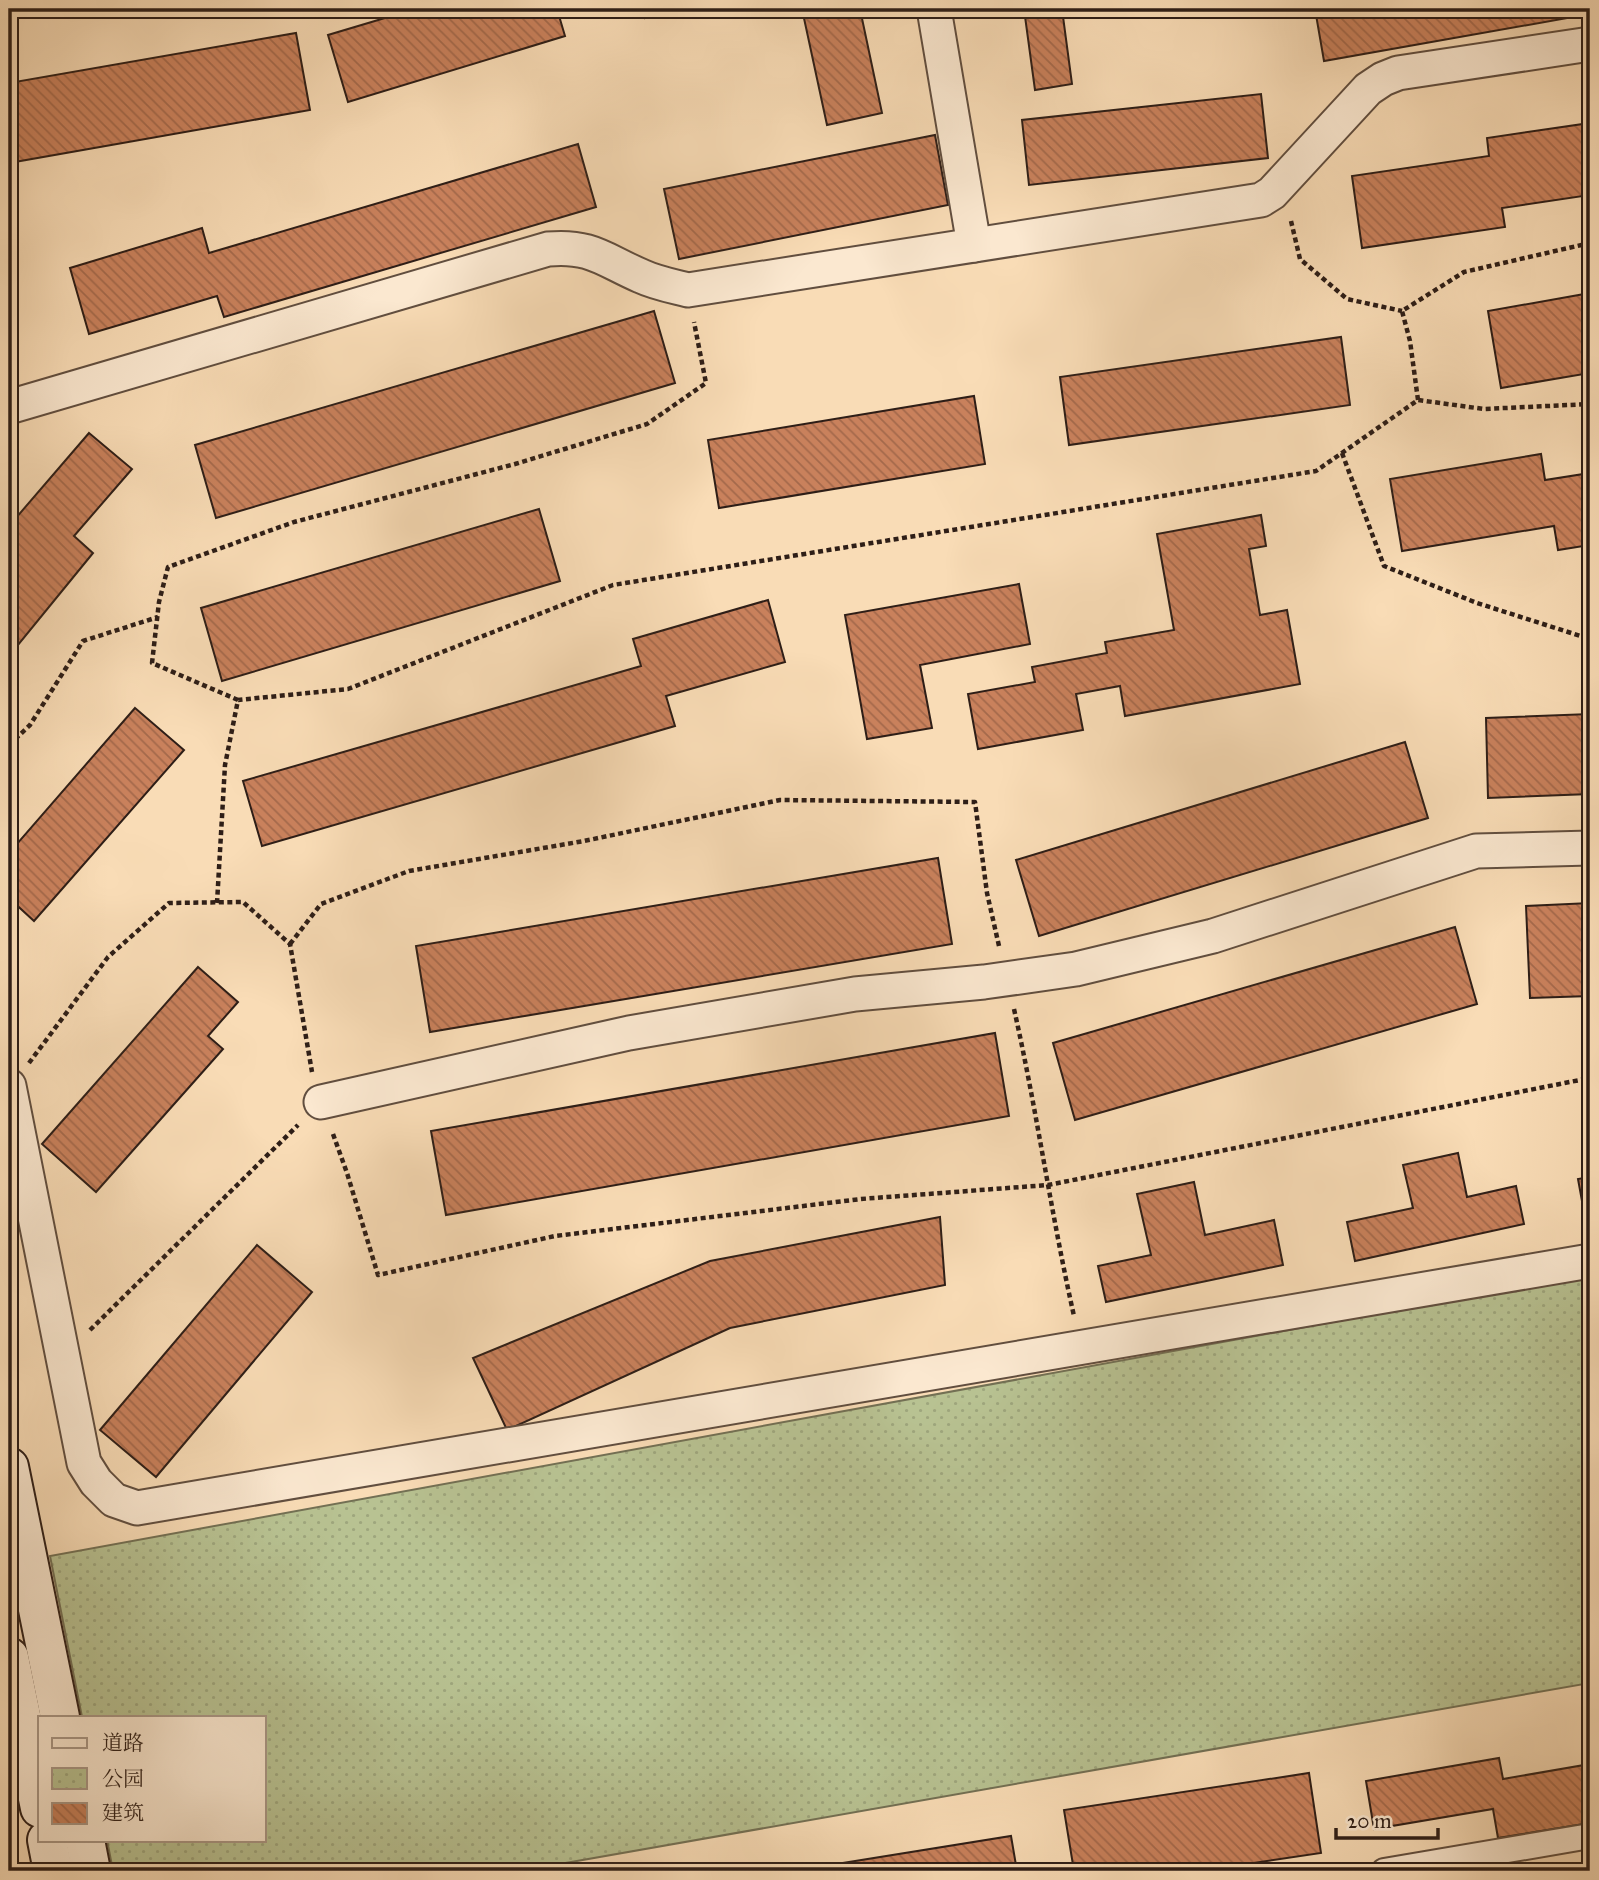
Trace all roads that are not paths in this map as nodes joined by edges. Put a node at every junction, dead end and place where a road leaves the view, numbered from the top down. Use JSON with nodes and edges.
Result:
{"nodes":[{"id":1,"x":934,"y":9,"type":"edge"},
{"id":2,"x":1590,"y":44,"type":"edge"},
{"id":3,"x":974,"y":245,"type":"junction"},
{"id":4,"x":9,"y":407,"type":"edge"},
{"id":5,"x":1590,"y":848,"type":"edge"},
{"id":6,"x":9,"y":1088,"type":"edge"},
{"id":7,"x":321,"y":1102,"type":"road end"},
{"id":8,"x":1590,"y":1261,"type":"edge"},
{"id":9,"x":9,"y":1467,"type":"edge"},
{"id":10,"x":9,"y":1657,"type":"edge"},
{"id":11,"x":60,"y":1716,"type":"edge"},
{"id":12,"x":38,"y":1798,"type":"edge"},
{"id":13,"x":1590,"y":1836,"type":"edge"},
{"id":14,"x":47,"y":1842,"type":"edge"},
{"id":15,"x":85,"y":1842,"type":"edge"},
{"id":16,"x":54,"y":1871,"type":"edge"},
{"id":17,"x":91,"y":1871,"type":"edge"},
{"id":18,"x":1384,"y":1871,"type":"edge"}],
"edges":[{"from":1,"to":3,"type":"street"},
{"from":2,"to":3,"type":"street"},
{"from":3,"to":4,"type":"street"},
{"from":5,"to":7,"type":"street"},
{"from":6,"to":8,"type":"street"},
{"from":9,"to":11,"type":"main road"},
{"from":10,"to":12,"type":"main road"},
{"from":13,"to":18,"type":"street"},
{"from":14,"to":16,"type":"main road"},
{"from":15,"to":17,"type":"main road"}]}
